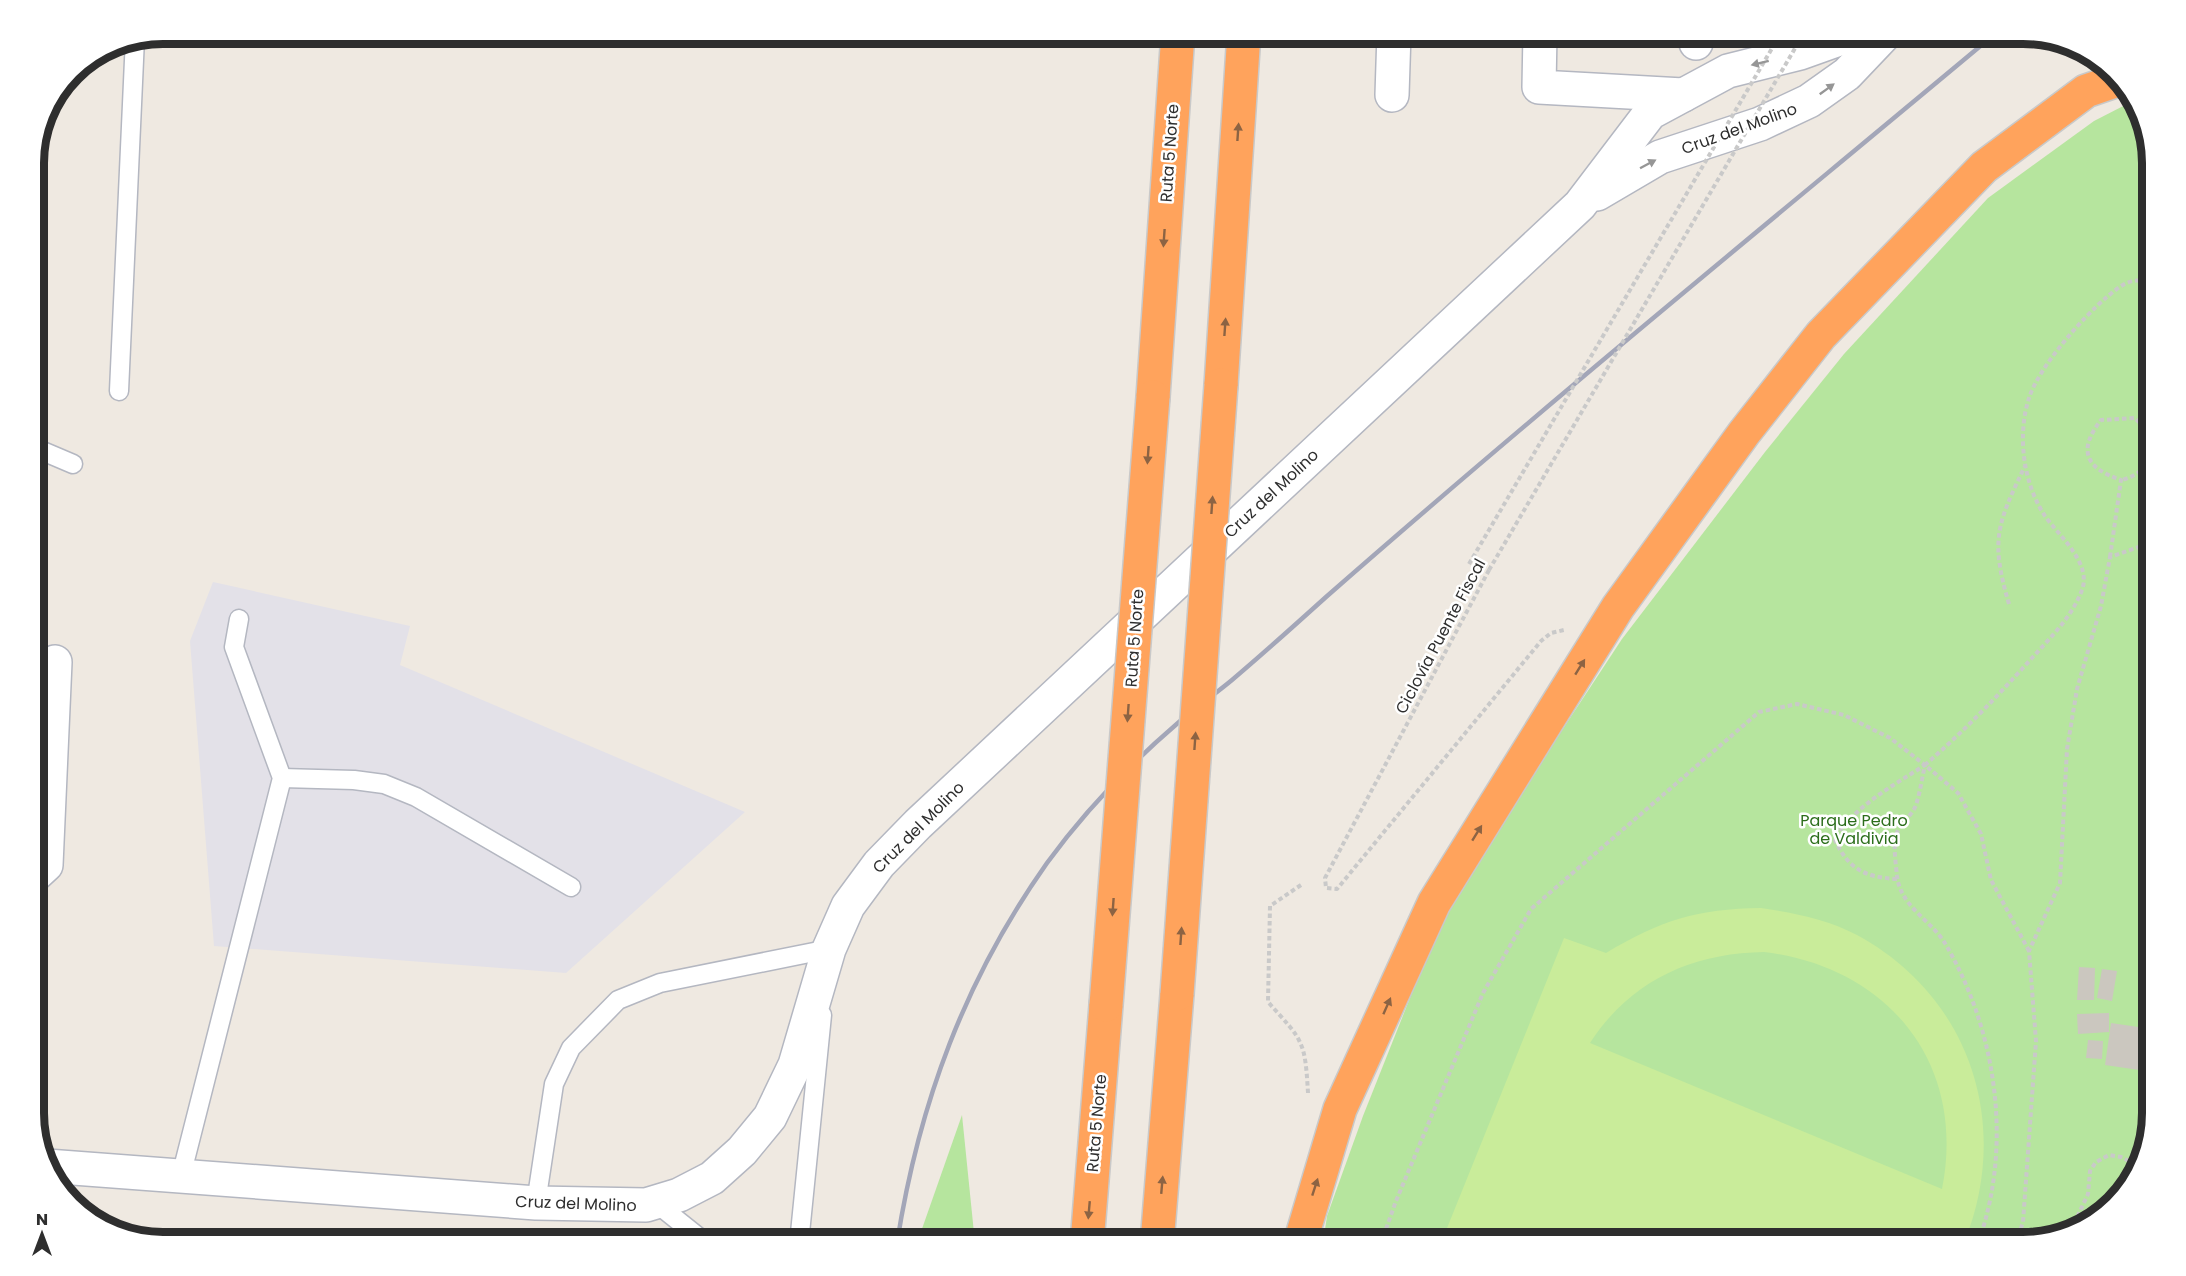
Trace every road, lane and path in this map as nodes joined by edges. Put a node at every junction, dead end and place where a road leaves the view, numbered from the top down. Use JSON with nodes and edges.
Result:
{"nodes":[{"id":1,"x":1177,"y":44,"type":"edge"},
{"id":2,"x":1243,"y":44,"type":"edge"},
{"id":3,"x":1394,"y":44,"type":"edge"},
{"id":4,"x":1540,"y":44,"type":"edge"},
{"id":5,"x":1775,"y":44,"type":"edge"},
{"id":6,"x":1798,"y":44,"type":"edge"},
{"id":7,"x":1825,"y":44,"type":"edge"},
{"id":8,"x":1876,"y":44,"type":"edge"},
{"id":9,"x":135,"y":47,"type":"edge"},
{"id":10,"x":2112,"y":82,"type":"edge"},
{"id":11,"x":1392,"y":95,"type":"dead end"},
{"id":12,"x":1683,"y":95,"type":"junction"},
{"id":13,"x":1580,"y":205,"type":"junction"},
{"id":14,"x":2142,"y":281,"type":"edge"},
{"id":15,"x":119,"y":391,"type":"dead end"},
{"id":16,"x":2142,"y":425,"type":"edge"},
{"id":17,"x":44,"y":452,"type":"edge"},
{"id":18,"x":73,"y":464,"type":"dead end"},
{"id":19,"x":2026,"y":465,"type":"junction"},
{"id":20,"x":2142,"y":469,"type":"edge"},
{"id":21,"x":2121,"y":480,"type":"junction"},
{"id":22,"x":2142,"y":546,"type":"edge"},
{"id":23,"x":2110,"y":557,"type":"junction"},
{"id":24,"x":1468,"y":564,"type":"dead end"},
{"id":25,"x":2009,"y":604,"type":"dead end"},
{"id":26,"x":239,"y":619,"type":"dead end"},
{"id":27,"x":1598,"y":637,"type":"junction"},
{"id":28,"x":55,"y":662,"type":"dead end"},
{"id":29,"x":1925,"y":765,"type":"junction"},
{"id":30,"x":282,"y":778,"type":"junction"},
{"id":31,"x":44,"y":867,"type":"edge"},
{"id":32,"x":1897,"y":879,"type":"junction"},
{"id":33,"x":1301,"y":885,"type":"dead end"},
{"id":34,"x":571,"y":887,"type":"dead end"},
{"id":35,"x":829,"y":949,"type":"junction"},
{"id":36,"x":2029,"y":951,"type":"junction"},
{"id":37,"x":1308,"y":1104,"type":"dead end"},
{"id":38,"x":2131,"y":1164,"type":"edge"},
{"id":39,"x":56,"y":1167,"type":"edge"},
{"id":40,"x":181,"y":1176,"type":"junction"},
{"id":41,"x":536,"y":1203,"type":"junction"},
{"id":42,"x":656,"y":1203,"type":"junction"},
{"id":43,"x":2077,"y":1220,"type":"edge"},
{"id":44,"x":692,"y":1232,"type":"edge"},
{"id":45,"x":800,"y":1232,"type":"edge"},
{"id":46,"x":1088,"y":1232,"type":"edge"},
{"id":47,"x":1158,"y":1232,"type":"edge"},
{"id":48,"x":1303,"y":1232,"type":"edge"},
{"id":49,"x":1385,"y":1232,"type":"edge"},
{"id":50,"x":1982,"y":1232,"type":"edge"},
{"id":51,"x":2020,"y":1232,"type":"edge"}],
"edges":[{"from":1,"to":46,"type":"highway","name":"Ruta 5 Norte","one_way":true,"bridge":true},
{"from":47,"to":2,"type":"highway","one_way":true,"bridge":true},
{"from":3,"to":11,"type":"street"},
{"from":4,"to":12,"type":"street"},
{"from":5,"to":24,"type":"path","bridge":true},
{"from":6,"to":27,"type":"path","name":"Ciclovía Puente Fiscal","bridge":true},
{"from":7,"to":12,"type":"street","name":"Cruz del Molino","one_way":true},
{"from":13,"to":8,"type":"street","name":"Cruz del Molino","one_way":true},
{"from":9,"to":15,"type":"lane"},
{"from":10,"to":27,"type":"highway"},
{"from":12,"to":13,"type":"street","name":"Cruz del Molino"},
{"from":13,"to":35,"type":"street","name":"Cruz del Molino"},
{"from":14,"to":19,"type":"path"},
{"from":16,"to":21,"type":"path"},
{"from":17,"to":18,"type":"lane"},
{"from":19,"to":25,"type":"path"},
{"from":19,"to":29,"type":"path"},
{"from":20,"to":21,"type":"path"},
{"from":21,"to":23,"type":"path"},
{"from":22,"to":23,"type":"path"},
{"from":23,"to":36,"type":"path"},
{"from":26,"to":30,"type":"lane"},
{"from":48,"to":27,"type":"highway","one_way":true},
{"from":28,"to":31,"type":"street"},
{"from":29,"to":32,"type":"path"},
{"from":29,"to":32,"type":"path"},
{"from":29,"to":36,"type":"path"},
{"from":29,"to":49,"type":"path"},
{"from":30,"to":34,"type":"lane"},
{"from":30,"to":40,"type":"lane"},
{"from":32,"to":50,"type":"path"},
{"from":33,"to":37,"type":"path"},
{"from":35,"to":41,"type":"lane"},
{"from":35,"to":42,"type":"street","name":"Cruz del Molino"},
{"from":35,"to":45,"type":"lane"},
{"from":36,"to":51,"type":"path"},
{"from":38,"to":43,"type":"path"},
{"from":39,"to":40,"type":"street","name":"Cruz del Molino"},
{"from":40,"to":41,"type":"street","name":"Cruz del Molino"},
{"from":41,"to":42,"type":"street","name":"Cruz del Molino"},
{"from":42,"to":44,"type":"lane"}]}
